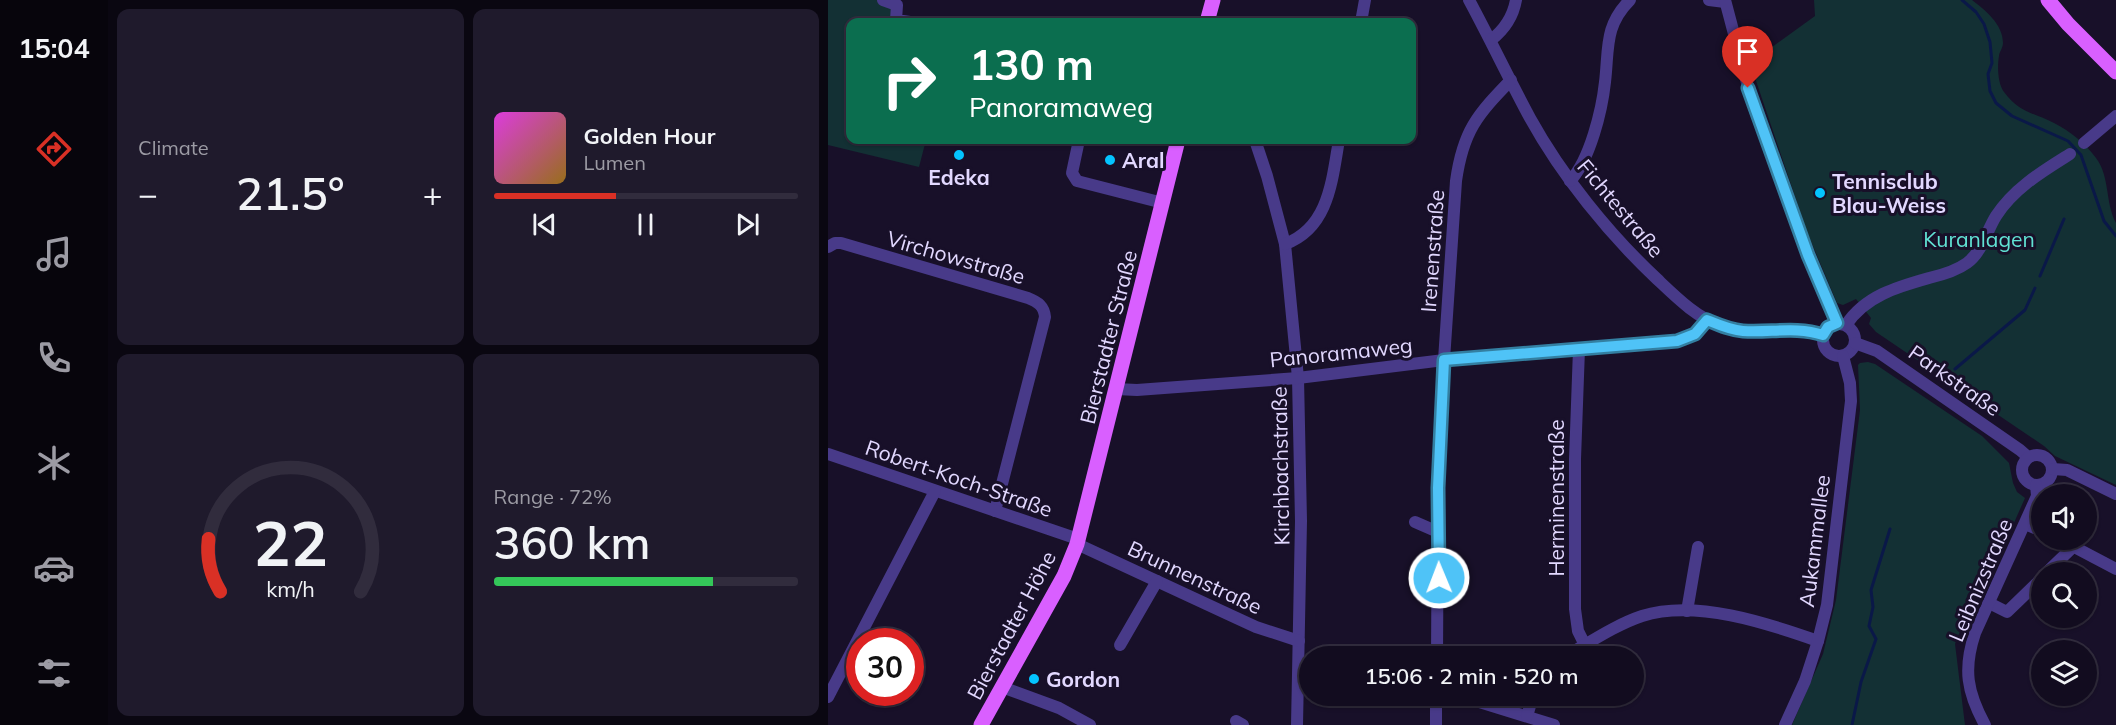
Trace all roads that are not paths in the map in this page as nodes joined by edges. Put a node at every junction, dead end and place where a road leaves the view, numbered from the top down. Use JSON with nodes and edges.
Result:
{"nodes":[{"id":1,"x":883,"y":0,"type":"edge"},
{"id":2,"x":1213,"y":0,"type":"edge"},
{"id":3,"x":1365,"y":0,"type":"edge"},
{"id":4,"x":1469,"y":0,"type":"edge"},
{"id":5,"x":1516,"y":0,"type":"edge"},
{"id":6,"x":1630,"y":0,"type":"edge"},
{"id":7,"x":1709,"y":0,"type":"edge"},
{"id":8,"x":2048,"y":0,"type":"edge"},
{"id":9,"x":1725,"y":1,"type":"edge"},
{"id":10,"x":896,"y":18,"type":"edge"},
{"id":11,"x":1208,"y":18,"type":"edge"},
{"id":12,"x":1362,"y":18,"type":"edge"},
{"id":13,"x":1491,"y":40,"type":"junction"},
{"id":14,"x":2116,"y":72,"type":"edge"},
{"id":15,"x":1511,"y":80,"type":"junction"},
{"id":16,"x":2116,"y":116,"type":"edge"},
{"id":17,"x":2084,"y":143,"type":"dead end"},
{"id":18,"x":1078,"y":144,"type":"edge"},
{"id":19,"x":1177,"y":144,"type":"edge"},
{"id":20,"x":1256,"y":144,"type":"edge"},
{"id":21,"x":1338,"y":144,"type":"edge"},
{"id":22,"x":2070,"y":154,"type":"dead end"},
{"id":23,"x":1570,"y":181,"type":"junction"},
{"id":24,"x":1163,"y":203,"type":"junction"},
{"id":25,"x":1285,"y":244,"type":"junction"},
{"id":26,"x":828,"y":247,"type":"edge"},
{"id":27,"x":1707,"y":320,"type":"junction"},
{"id":28,"x":1842,"y":324,"type":"junction"},
{"id":29,"x":1823,"y":335,"type":"junction"},
{"id":30,"x":1855,"y":343,"type":"junction"},
{"id":31,"x":1580,"y":349,"type":"junction"},
{"id":32,"x":1843,"y":356,"type":"junction"},
{"id":33,"x":1444,"y":360,"type":"junction"},
{"id":34,"x":1298,"y":378,"type":"junction"},
{"id":35,"x":1116,"y":389,"type":"junction"},
{"id":36,"x":828,"y":454,"type":"edge"},
{"id":37,"x":2028,"y":457,"type":"junction"},
{"id":38,"x":2053,"y":469,"type":"junction"},
{"id":39,"x":2033,"y":484,"type":"edge"},
{"id":40,"x":2040,"y":484,"type":"edge"},
{"id":41,"x":935,"y":491,"type":"junction"},
{"id":42,"x":2116,"y":494,"type":"edge"},
{"id":43,"x":2031,"y":510,"type":"edge"},
{"id":44,"x":995,"y":511,"type":"junction"},
{"id":45,"x":1416,"y":522,"type":"dead end"},
{"id":46,"x":2025,"y":524,"type":"junction"},
{"id":47,"x":2031,"y":526,"type":"edge"},
{"id":48,"x":1438,"y":531,"type":"junction"},
{"id":49,"x":1078,"y":541,"type":"junction"},
{"id":50,"x":1698,"y":547,"type":"dead end"},
{"id":51,"x":2069,"y":550,"type":"edge"},
{"id":52,"x":2080,"y":550,"type":"edge"},
{"id":53,"x":2057,"y":562,"type":"edge"},
{"id":54,"x":2116,"y":569,"type":"edge"},
{"id":55,"x":1157,"y":581,"type":"junction"},
{"id":56,"x":2031,"y":589,"type":"edge"},
{"id":57,"x":1989,"y":603,"type":"junction"},
{"id":58,"x":1686,"y":611,"type":"junction"},
{"id":59,"x":1299,"y":640,"type":"junction"},
{"id":60,"x":1818,"y":641,"type":"junction"},
{"id":61,"x":1120,"y":645,"type":"dead end"},
{"id":62,"x":1585,"y":645,"type":"joint"},
{"id":63,"x":1437,"y":646,"type":"edge"},
{"id":64,"x":1002,"y":687,"type":"junction"},
{"id":65,"x":828,"y":697,"type":"edge"},
{"id":66,"x":1436,"y":706,"type":"edge"},
{"id":67,"x":1494,"y":706,"type":"edge"},
{"id":68,"x":1530,"y":706,"type":"edge"},
{"id":69,"x":1527,"y":716,"type":"junction"},
{"id":70,"x":981,"y":725,"type":"edge"},
{"id":71,"x":1090,"y":725,"type":"edge"},
{"id":72,"x":1297,"y":725,"type":"edge"},
{"id":73,"x":1436,"y":725,"type":"edge"},
{"id":74,"x":1554,"y":725,"type":"edge"},
{"id":75,"x":1785,"y":725,"type":"edge"},
{"id":76,"x":1985,"y":725,"type":"edge"}],
"edges":[{"from":1,"to":10,"type":"street"},
{"from":2,"to":11,"type":"main road"},
{"from":3,"to":12,"type":"street"},
{"from":4,"to":13,"type":"street","name":"Fichtestraße"},
{"from":5,"to":13,"type":"street"},
{"from":6,"to":23,"type":"street"},
{"from":7,"to":9,"type":"street"},
{"from":8,"to":14,"type":"main road"},
{"from":9,"to":28,"type":"street"},
{"from":13,"to":15,"type":"street","name":"Fichtestraße"},
{"from":15,"to":23,"type":"street","name":"Fichtestraße"},
{"from":15,"to":33,"type":"street","name":"Irenenstraße"},
{"from":16,"to":17,"type":"street"},
{"from":18,"to":24,"type":"street"},
{"from":19,"to":24,"type":"main road","name":"Bierstadter Straße"},
{"from":20,"to":25,"type":"street","name":"Kirchbachstraße"},
{"from":21,"to":25,"type":"street"},
{"from":22,"to":28,"type":"street"},
{"from":23,"to":27,"type":"street","name":"Fichtestraße"},
{"from":24,"to":35,"type":"main road","name":"Bierstadter Straße"},
{"from":25,"to":34,"type":"street","name":"Kirchbachstraße"},
{"from":26,"to":44,"type":"street","name":"Virchowstraße"},
{"from":27,"to":29,"type":"street","name":"Fichtestraße"},
{"from":27,"to":31,"type":"street","name":"Panoramaweg"},
{"from":28,"to":29,"type":"street"},
{"from":28,"to":30,"type":"street"},
{"from":29,"to":32,"type":"street"},
{"from":30,"to":32,"type":"street"},
{"from":30,"to":37,"type":"street","name":"Parkstraße"},
{"from":31,"to":33,"type":"street","name":"Panoramaweg"},
{"from":31,"to":62,"type":"street","name":"Herminenstraße"},
{"from":32,"to":60,"type":"street","name":"Aukammallee"},
{"from":33,"to":34,"type":"street","name":"Panoramaweg"},
{"from":33,"to":48,"type":"street","name":"Irenenstraße"},
{"from":34,"to":35,"type":"street","name":"Panoramaweg"},
{"from":34,"to":59,"type":"street","name":"Kirchbachstraße"},
{"from":35,"to":49,"type":"main road","name":"Bierstadter Straße"},
{"from":36,"to":41,"type":"street","name":"Robert-Koch-Straße"},
{"from":37,"to":38,"type":"street"},
{"from":37,"to":39,"type":"street"},
{"from":38,"to":40,"type":"street"},
{"from":38,"to":42,"type":"street"},
{"from":41,"to":44,"type":"street","name":"Robert-Koch-Straße"},
{"from":41,"to":65,"type":"street"},
{"from":43,"to":46,"type":"street","name":"Leibnizstraße"},
{"from":44,"to":49,"type":"street","name":"Robert-Koch-Straße"},
{"from":45,"to":48,"type":"street"},
{"from":46,"to":47,"type":"street"},
{"from":46,"to":57,"type":"street","name":"Leibnizstraße"},
{"from":48,"to":63,"type":"street","name":"Irenenstraße"},
{"from":49,"to":55,"type":"street","name":"Brunnenstraße"},
{"from":49,"to":64,"type":"main road","name":"Bierstadter Höhe"},
{"from":50,"to":58,"type":"street"},
{"from":51,"to":53,"type":"street"},
{"from":52,"to":54,"type":"street"},
{"from":55,"to":59,"type":"street","name":"Brunnenstraße"},
{"from":55,"to":61,"type":"street"},
{"from":56,"to":57,"type":"street"},
{"from":57,"to":76,"type":"street","name":"Leibnizstraße"},
{"from":58,"to":60,"type":"street"},
{"from":58,"to":62,"type":"street"},
{"from":59,"to":72,"type":"street","name":"Kirchbachstraße"},
{"from":60,"to":75,"type":"street","name":"Aukammallee"},
{"from":64,"to":70,"type":"main road","name":"Bierstadter Höhe"},
{"from":64,"to":71,"type":"street"},
{"from":66,"to":73,"type":"street"},
{"from":67,"to":69,"type":"street"},
{"from":68,"to":69,"type":"street"},
{"from":69,"to":74,"type":"street"}]}
